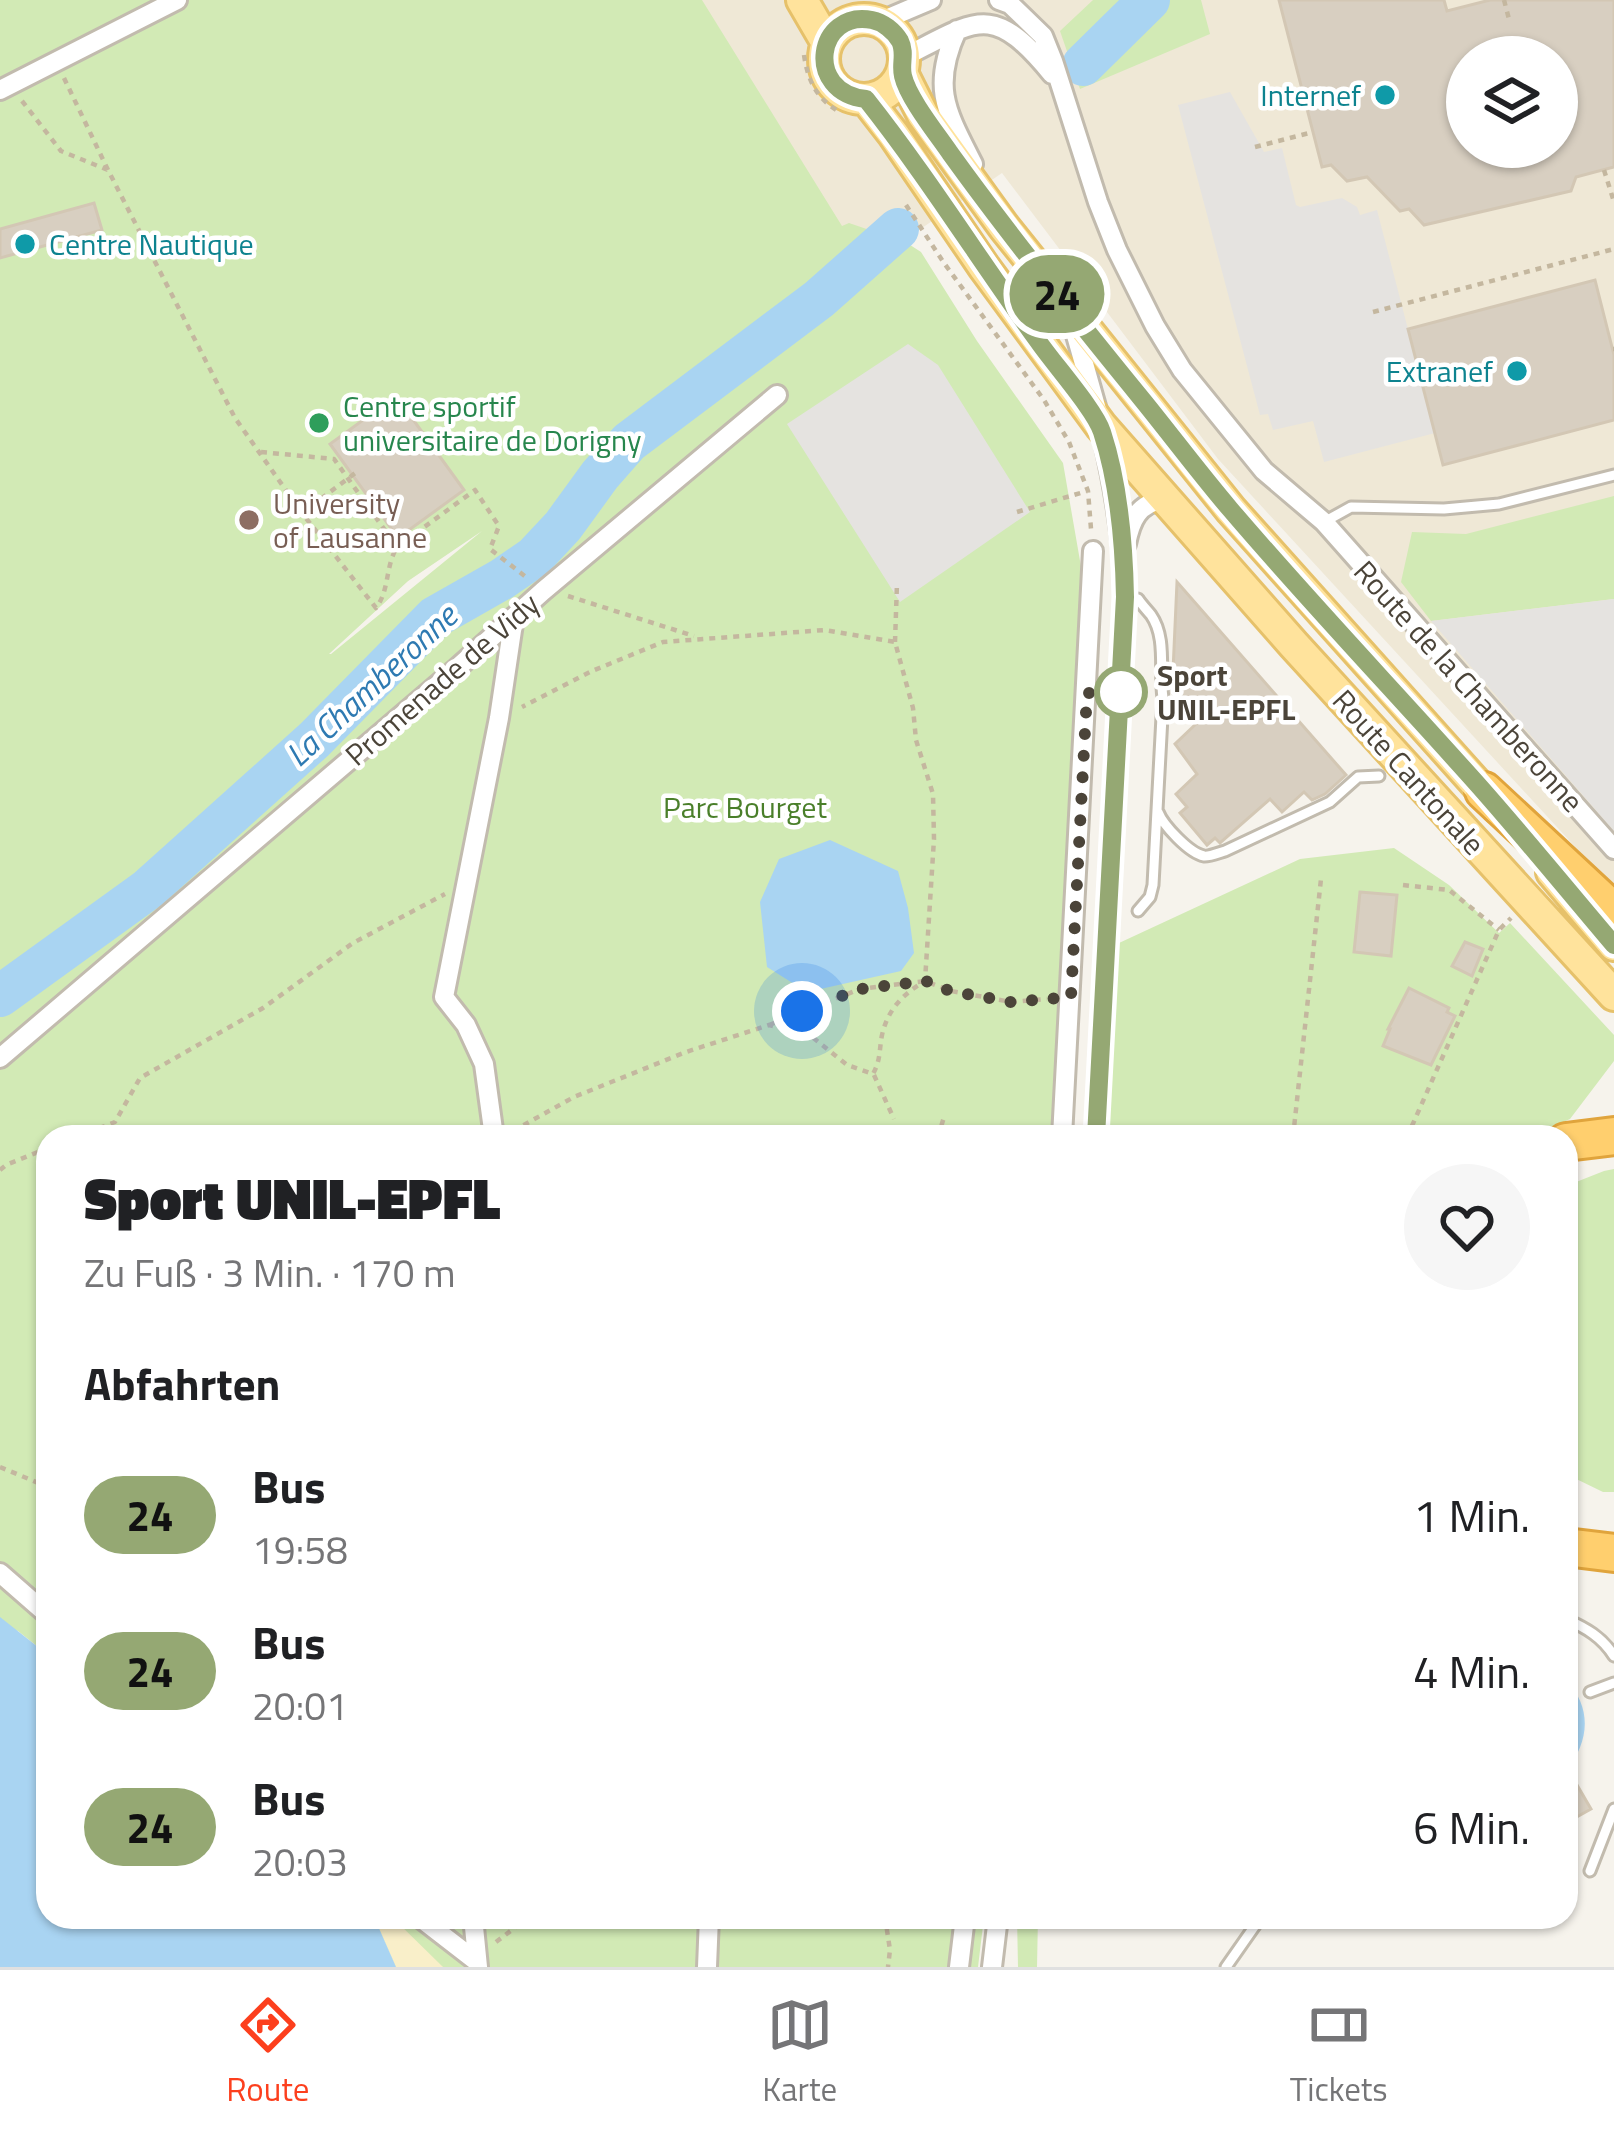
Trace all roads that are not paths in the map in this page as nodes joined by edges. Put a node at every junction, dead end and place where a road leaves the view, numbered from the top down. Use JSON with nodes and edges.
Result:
{"nodes":[{"id":1,"x":177,"y":0,"type":"edge"},
{"id":2,"x":802,"y":0,"type":"edge"},
{"id":3,"x":931,"y":0,"type":"edge"},
{"id":4,"x":999,"y":0,"type":"edge"},
{"id":5,"x":869,"y":14,"type":"edge"},
{"id":6,"x":957,"y":30,"type":"junction"},
{"id":7,"x":815,"y":42,"type":"junction"},
{"id":8,"x":903,"y":65,"type":"junction"},
{"id":9,"x":1057,"y":80,"type":"junction"},
{"id":10,"x":5,"y":88,"type":"edge"},
{"id":11,"x":854,"y":106,"type":"junction"},
{"id":12,"x":1004,"y":227,"type":"junction"},
{"id":13,"x":1069,"y":309,"type":"junction"},
{"id":14,"x":777,"y":395,"type":"dead end"},
{"id":15,"x":1101,"y":426,"type":"junction"},
{"id":16,"x":1614,"y":475,"type":"edge"},
{"id":17,"x":1164,"y":499,"type":"junction"},
{"id":18,"x":1324,"y":523,"type":"junction"},
{"id":19,"x":1093,"y":551,"type":"road end"},
{"id":20,"x":1124,"y":554,"type":"junction"},
{"id":21,"x":1138,"y":599,"type":"dead end"},
{"id":22,"x":514,"y":617,"type":"junction"},
{"id":23,"x":1379,"y":776,"type":"dead end"},
{"id":24,"x":1484,"y":791,"type":"junction"},
{"id":25,"x":1157,"y":807,"type":"junction"},
{"id":26,"x":1614,"y":849,"type":"edge"},
{"id":27,"x":1138,"y":911,"type":"dead end"},
{"id":28,"x":1614,"y":912,"type":"edge"},
{"id":29,"x":1614,"y":945,"type":"edge"},
{"id":30,"x":1614,"y":995,"type":"edge"},
{"id":31,"x":0,"y":1058,"type":"edge"},
{"id":32,"x":492,"y":1125,"type":"edge"},
{"id":33,"x":1063,"y":1125,"type":"edge"},
{"id":34,"x":1097,"y":1125,"type":"edge"},
{"id":35,"x":1614,"y":1136,"type":"edge"},
{"id":36,"x":1578,"y":1140,"type":"edge"},
{"id":37,"x":1578,"y":1548,"type":"edge"},
{"id":38,"x":1614,"y":1553,"type":"edge"},
{"id":39,"x":0,"y":1573,"type":"edge"},
{"id":40,"x":36,"y":1604,"type":"edge"},
{"id":41,"x":1578,"y":1624,"type":"edge"},
{"id":42,"x":1614,"y":1656,"type":"edge"},
{"id":43,"x":1614,"y":1683,"type":"edge"},
{"id":44,"x":1590,"y":1692,"type":"dead end"},
{"id":45,"x":1614,"y":1809,"type":"edge"},
{"id":46,"x":1590,"y":1871,"type":"dead end"},
{"id":47,"x":434,"y":1929,"type":"edge"},
{"id":48,"x":474,"y":1929,"type":"edge"},
{"id":49,"x":709,"y":1929,"type":"edge"},
{"id":50,"x":964,"y":1929,"type":"edge"},
{"id":51,"x":997,"y":1929,"type":"edge"},
{"id":52,"x":1253,"y":1929,"type":"edge"},
{"id":53,"x":477,"y":1964,"type":"edge"},
{"id":54,"x":707,"y":1967,"type":"edge"},
{"id":55,"x":959,"y":1967,"type":"edge"},
{"id":56,"x":992,"y":1967,"type":"edge"},
{"id":57,"x":1226,"y":1967,"type":"edge"}],
"edges":[{"from":1,"to":10,"type":"street"},
{"from":2,"to":7,"type":"main road"},
{"from":3,"to":5,"type":"street"},
{"from":4,"to":9,"type":"street","name":"Route de la Chamberonne"},
{"from":5,"to":7,"type":"main road"},
{"from":5,"to":8,"type":"main road"},
{"from":6,"to":8,"type":"street"},
{"from":6,"to":9,"type":"street","name":"Route de la Chamberonne"},
{"from":6,"to":12,"type":"street"},
{"from":7,"to":11,"type":"main road"},
{"from":8,"to":11,"type":"main road"},
{"from":8,"to":12,"type":"main road","name":"Route Cantonale"},
{"from":9,"to":18,"type":"street","name":"Route de la Chamberonne"},
{"from":11,"to":15,"type":"main road","name":"Route Cantonale"},
{"from":12,"to":13,"type":"main road","name":"Route Cantonale"},
{"from":13,"to":15,"type":"street"},
{"from":13,"to":24,"type":"main road","name":"Route Cantonale"},
{"from":14,"to":22,"type":"street","name":"Promenade de Vidy"},
{"from":15,"to":17,"type":"main road","name":"Route Cantonale"},
{"from":15,"to":20,"type":"street"},
{"from":16,"to":18,"type":"lane"},
{"from":17,"to":20,"type":"street"},
{"from":17,"to":30,"type":"main road","name":"Route Cantonale"},
{"from":18,"to":26,"type":"street","name":"Route de la Chamberonne"},
{"from":19,"to":33,"type":"street"},
{"from":20,"to":34,"type":"street"},
{"from":21,"to":25,"type":"lane"},
{"from":22,"to":31,"type":"street","name":"Promenade de Vidy"},
{"from":22,"to":32,"type":"street"},
{"from":23,"to":25,"type":"lane"},
{"from":24,"to":28,"type":"highway"},
{"from":24,"to":29,"type":"main road","name":"Route Cantonale"},
{"from":25,"to":27,"type":"lane"},
{"from":35,"to":36,"type":"highway"},
{"from":37,"to":38,"type":"highway"},
{"from":39,"to":40,"type":"street"},
{"from":41,"to":42,"type":"lane"},
{"from":43,"to":44,"type":"lane"},
{"from":45,"to":46,"type":"lane"},
{"from":47,"to":53,"type":"street"},
{"from":48,"to":53,"type":"street"},
{"from":49,"to":54,"type":"street"},
{"from":50,"to":55,"type":"street"},
{"from":51,"to":56,"type":"street"},
{"from":52,"to":57,"type":"lane"}]}
